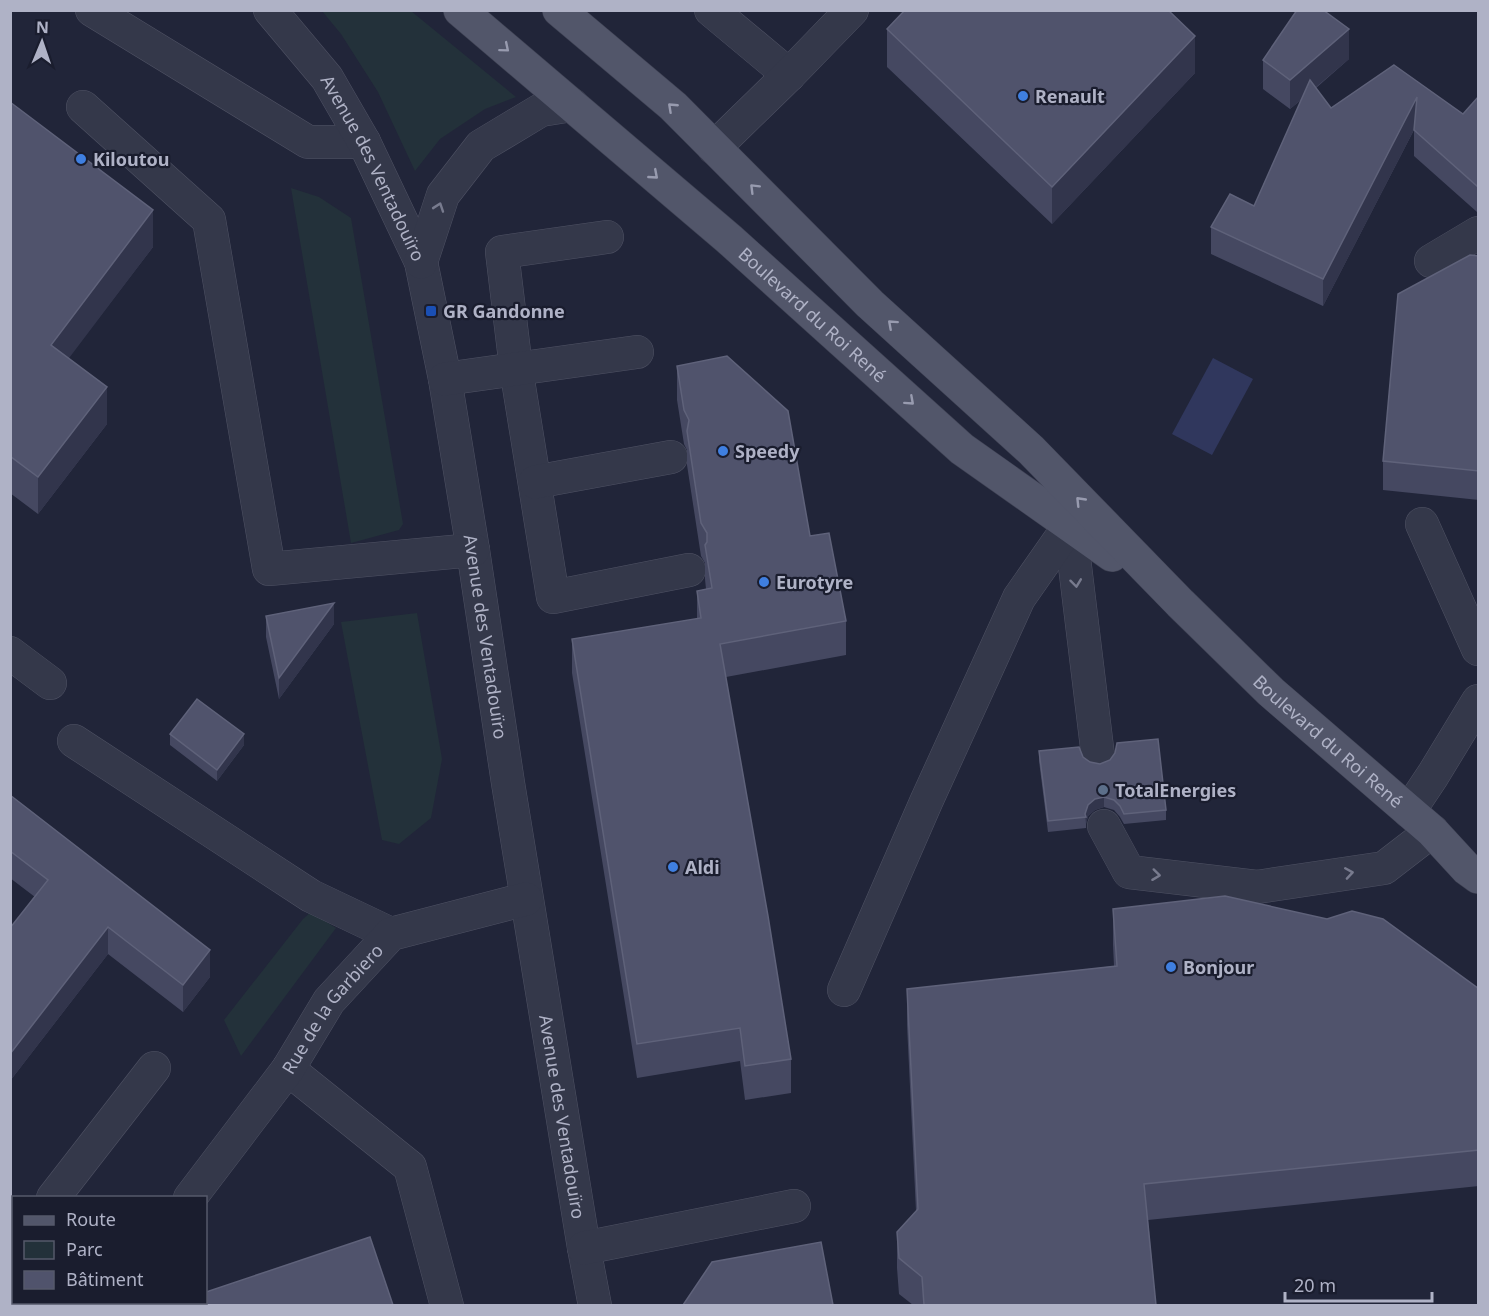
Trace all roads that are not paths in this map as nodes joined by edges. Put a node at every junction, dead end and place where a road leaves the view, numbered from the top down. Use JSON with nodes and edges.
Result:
{"nodes":[{"id":1,"x":92,"y":10,"type":"edge"},
{"id":2,"x":270,"y":10,"type":"edge"},
{"id":3,"x":460,"y":10,"type":"edge"},
{"id":4,"x":559,"y":10,"type":"edge"},
{"id":5,"x":711,"y":10,"type":"edge"},
{"id":6,"x":852,"y":10,"type":"edge"},
{"id":7,"x":789,"y":75,"type":"junction"},
{"id":8,"x":572,"y":105,"type":"junction"},
{"id":9,"x":83,"y":107,"type":"dead end"},
{"id":10,"x":364,"y":142,"type":"junction"},
{"id":11,"x":714,"y":148,"type":"junction"},
{"id":12,"x":1479,"y":233,"type":"edge"},
{"id":13,"x":607,"y":237,"type":"dead end"},
{"id":14,"x":1431,"y":261,"type":"dead end"},
{"id":15,"x":421,"y":262,"type":"junction"},
{"id":16,"x":637,"y":352,"type":"dead end"},
{"id":17,"x":516,"y":368,"type":"junction"},
{"id":18,"x":445,"y":379,"type":"junction"},
{"id":19,"x":671,"y":457,"type":"dead end"},
{"id":20,"x":535,"y":482,"type":"junction"},
{"id":21,"x":1422,"y":524,"type":"dead end"},
{"id":22,"x":1070,"y":525,"type":"junction"},
{"id":23,"x":474,"y":550,"type":"junction"},
{"id":24,"x":689,"y":570,"type":"dead end"},
{"id":25,"x":1180,"y":603,"type":"junction"},
{"id":26,"x":1479,"y":649,"type":"edge"},
{"id":27,"x":10,"y":653,"type":"edge"},
{"id":28,"x":50,"y":683,"type":"dead end"},
{"id":29,"x":1479,"y":701,"type":"edge"},
{"id":30,"x":74,"y":741,"type":"dead end"},
{"id":31,"x":1098,"y":756,"type":"dead end"},
{"id":32,"x":1421,"y":821,"type":"junction"},
{"id":33,"x":1104,"y":826,"type":"dead end"},
{"id":34,"x":1475,"y":867,"type":"edge"},
{"id":35,"x":526,"y":899,"type":"junction"},
{"id":36,"x":391,"y":934,"type":"junction"},
{"id":37,"x":844,"y":990,"type":"dead end"},
{"id":38,"x":154,"y":1068,"type":"dead end"},
{"id":39,"x":288,"y":1069,"type":"junction"},
{"id":40,"x":53,"y":1196,"type":"edge"},
{"id":41,"x":191,"y":1196,"type":"edge"},
{"id":42,"x":794,"y":1206,"type":"dead end"},
{"id":43,"x":584,"y":1248,"type":"junction"},
{"id":44,"x":447,"y":1305,"type":"edge"},
{"id":45,"x":596,"y":1305,"type":"edge"}],
"edges":[{"from":1,"to":10,"type":"street"},
{"from":2,"to":10,"type":"street","name":"Avenue des Ventadouïro"},
{"from":3,"to":8,"type":"main road","name":"Boulevard du Roi René","one_way":true},
{"from":11,"to":4,"type":"main road","name":"Boulevard du Roi René","one_way":true},
{"from":5,"to":7,"type":"street"},
{"from":6,"to":7,"type":"street"},
{"from":7,"to":11,"type":"street"},
{"from":15,"to":8,"type":"street","one_way":true},
{"from":8,"to":22,"type":"main road","name":"Boulevard du Roi René","one_way":true},
{"from":9,"to":23,"type":"street"},
{"from":10,"to":15,"type":"street","name":"Avenue des Ventadouïro"},
{"from":25,"to":11,"type":"main road","name":"Boulevard du Roi René","one_way":true},
{"from":12,"to":14,"type":"street"},
{"from":13,"to":17,"type":"street"},
{"from":15,"to":18,"type":"street","name":"Avenue des Ventadouïro"},
{"from":16,"to":17,"type":"street"},
{"from":17,"to":18,"type":"street"},
{"from":17,"to":20,"type":"street"},
{"from":18,"to":23,"type":"street","name":"Avenue des Ventadouïro"},
{"from":19,"to":20,"type":"street"},
{"from":20,"to":24,"type":"street"},
{"from":21,"to":26,"type":"street"},
{"from":22,"to":25,"type":"main road","name":"Boulevard du Roi René"},
{"from":22,"to":31,"type":"street","one_way":true},
{"from":22,"to":37,"type":"street"},
{"from":23,"to":35,"type":"street","name":"Avenue des Ventadouïro"},
{"from":25,"to":32,"type":"main road","name":"Boulevard du Roi René"},
{"from":27,"to":28,"type":"street"},
{"from":29,"to":32,"type":"street"},
{"from":30,"to":36,"type":"street"},
{"from":33,"to":32,"type":"street","one_way":true},
{"from":32,"to":34,"type":"main road","name":"Boulevard du Roi René"},
{"from":35,"to":36,"type":"street","name":"Rue de la Garbiero"},
{"from":35,"to":43,"type":"street","name":"Avenue des Ventadouïro"},
{"from":36,"to":39,"type":"street","name":"Rue de la Garbiero"},
{"from":38,"to":40,"type":"street"},
{"from":39,"to":41,"type":"street","name":"Rue de la Garbiero"},
{"from":39,"to":44,"type":"street"},
{"from":42,"to":43,"type":"street"},
{"from":43,"to":45,"type":"street","name":"Avenue des Ventadouïro"}]}
